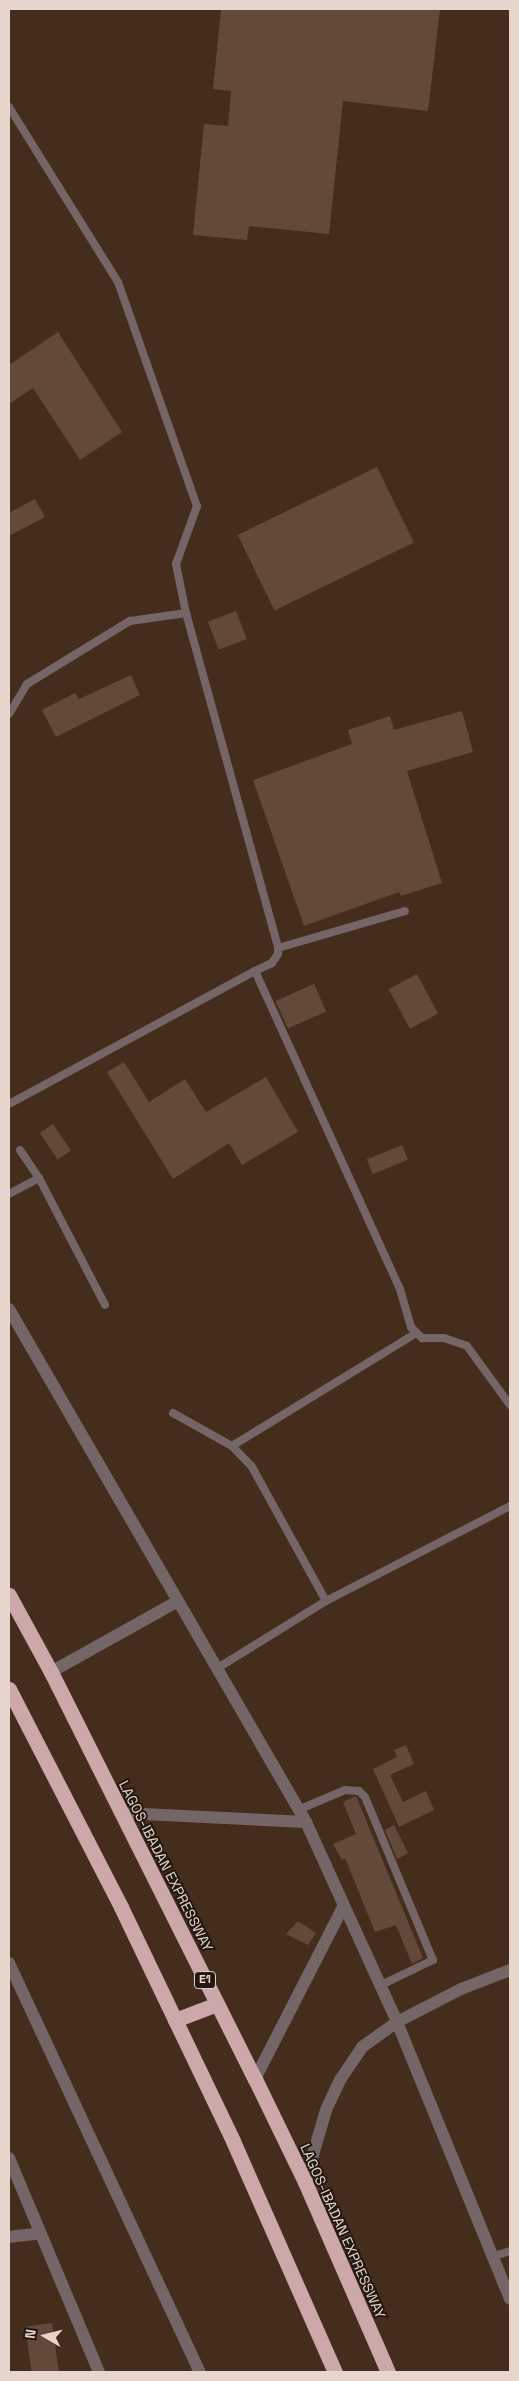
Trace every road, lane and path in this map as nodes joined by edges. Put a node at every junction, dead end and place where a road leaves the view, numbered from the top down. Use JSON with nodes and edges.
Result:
{"nodes":[{"id":1,"x":9,"y":107,"type":"edge"},
{"id":2,"x":186,"y":613,"type":"junction"},
{"id":3,"x":9,"y":714,"type":"edge"},
{"id":4,"x":405,"y":910,"type":"dead end"},
{"id":5,"x":278,"y":948,"type":"junction"},
{"id":6,"x":255,"y":971,"type":"junction"},
{"id":7,"x":9,"y":1104,"type":"edge"},
{"id":8,"x":20,"y":1150,"type":"dead end"},
{"id":9,"x":39,"y":1178,"type":"junction"},
{"id":10,"x":9,"y":1194,"type":"edge"},
{"id":11,"x":105,"y":1305,"type":"dead end"},
{"id":12,"x":9,"y":1309,"type":"edge"},
{"id":13,"x":415,"y":1334,"type":"junction"},
{"id":14,"x":510,"y":1405,"type":"edge"},
{"id":15,"x":173,"y":1413,"type":"dead end"},
{"id":16,"x":232,"y":1446,"type":"junction"},
{"id":17,"x":510,"y":1506,"type":"edge"},
{"id":18,"x":9,"y":1595,"type":"edge"},
{"id":19,"x":326,"y":1601,"type":"junction"},
{"id":20,"x":176,"y":1602,"type":"junction"},
{"id":21,"x":216,"y":1669,"type":"junction"},
{"id":22,"x":51,"y":1672,"type":"junction"},
{"id":23,"x":9,"y":1689,"type":"edge"},
{"id":24,"x":298,"y":1810,"type":"junction"},
{"id":25,"x":122,"y":1813,"type":"junction"},
{"id":26,"x":306,"y":1822,"type":"junction"},
{"id":27,"x":343,"y":1907,"type":"junction"},
{"id":28,"x":9,"y":1963,"type":"edge"},
{"id":29,"x":510,"y":1970,"type":"edge"},
{"id":30,"x":381,"y":1985,"type":"junction"},
{"id":31,"x":217,"y":2004,"type":"junction"},
{"id":32,"x":175,"y":2020,"type":"junction"},
{"id":33,"x":397,"y":2022,"type":"junction"},
{"id":34,"x":256,"y":2079,"type":"junction"},
{"id":35,"x":9,"y":2158,"type":"edge"},
{"id":36,"x":305,"y":2182,"type":"junction"},
{"id":37,"x":40,"y":2233,"type":"junction"},
{"id":38,"x":9,"y":2237,"type":"edge"},
{"id":39,"x":510,"y":2251,"type":"edge"},
{"id":40,"x":494,"y":2256,"type":"junction"},
{"id":41,"x":510,"y":2299,"type":"edge"},
{"id":42,"x":99,"y":2372,"type":"edge"},
{"id":43,"x":200,"y":2372,"type":"edge"},
{"id":44,"x":335,"y":2372,"type":"edge"},
{"id":45,"x":388,"y":2372,"type":"edge"}],
"edges":[{"from":1,"to":2,"type":"lane"},
{"from":2,"to":3,"type":"lane"},
{"from":2,"to":5,"type":"lane"},
{"from":4,"to":5,"type":"lane"},
{"from":5,"to":6,"type":"lane"},
{"from":6,"to":7,"type":"lane"},
{"from":6,"to":13,"type":"lane"},
{"from":8,"to":9,"type":"lane"},
{"from":9,"to":10,"type":"lane"},
{"from":9,"to":11,"type":"lane"},
{"from":12,"to":20,"type":"street"},
{"from":13,"to":14,"type":"lane"},
{"from":13,"to":16,"type":"lane"},
{"from":15,"to":16,"type":"lane"},
{"from":16,"to":19,"type":"lane"},
{"from":17,"to":19,"type":"lane"},
{"from":18,"to":22,"type":"highway","name":"LAGOS-IBADAN EXPRESSWAY","number":"E1"},
{"from":19,"to":21,"type":"lane"},
{"from":20,"to":21,"type":"street"},
{"from":20,"to":22,"type":"street"},
{"from":21,"to":24,"type":"street"},
{"from":22,"to":25,"type":"highway","name":"LAGOS-IBADAN EXPRESSWAY","number":"E1"},
{"from":23,"to":32,"type":"highway"},
{"from":24,"to":26,"type":"street"},
{"from":24,"to":30,"type":"lane"},
{"from":25,"to":26,"type":"street"},
{"from":25,"to":31,"type":"highway","name":"LAGOS-IBADAN EXPRESSWAY","number":"E1"},
{"from":26,"to":27,"type":"street"},
{"from":27,"to":30,"type":"street"},
{"from":27,"to":34,"type":"street"},
{"from":28,"to":43,"type":"street"},
{"from":29,"to":33,"type":"street"},
{"from":30,"to":33,"type":"street"},
{"from":31,"to":32,"type":"highway"},
{"from":31,"to":34,"type":"highway","name":"LAGOS-IBADAN EXPRESSWAY","number":"E1"},
{"from":32,"to":44,"type":"highway"},
{"from":33,"to":36,"type":"street"},
{"from":33,"to":40,"type":"street"},
{"from":34,"to":36,"type":"highway","name":"LAGOS-IBADAN EXPRESSWAY","number":"E1"},
{"from":35,"to":37,"type":"street"},
{"from":36,"to":45,"type":"highway","name":"LAGOS-IBADAN EXPRESSWAY","number":"E1"},
{"from":37,"to":38,"type":"street"},
{"from":37,"to":42,"type":"street"},
{"from":39,"to":40,"type":"lane"},
{"from":40,"to":41,"type":"street"}]}
